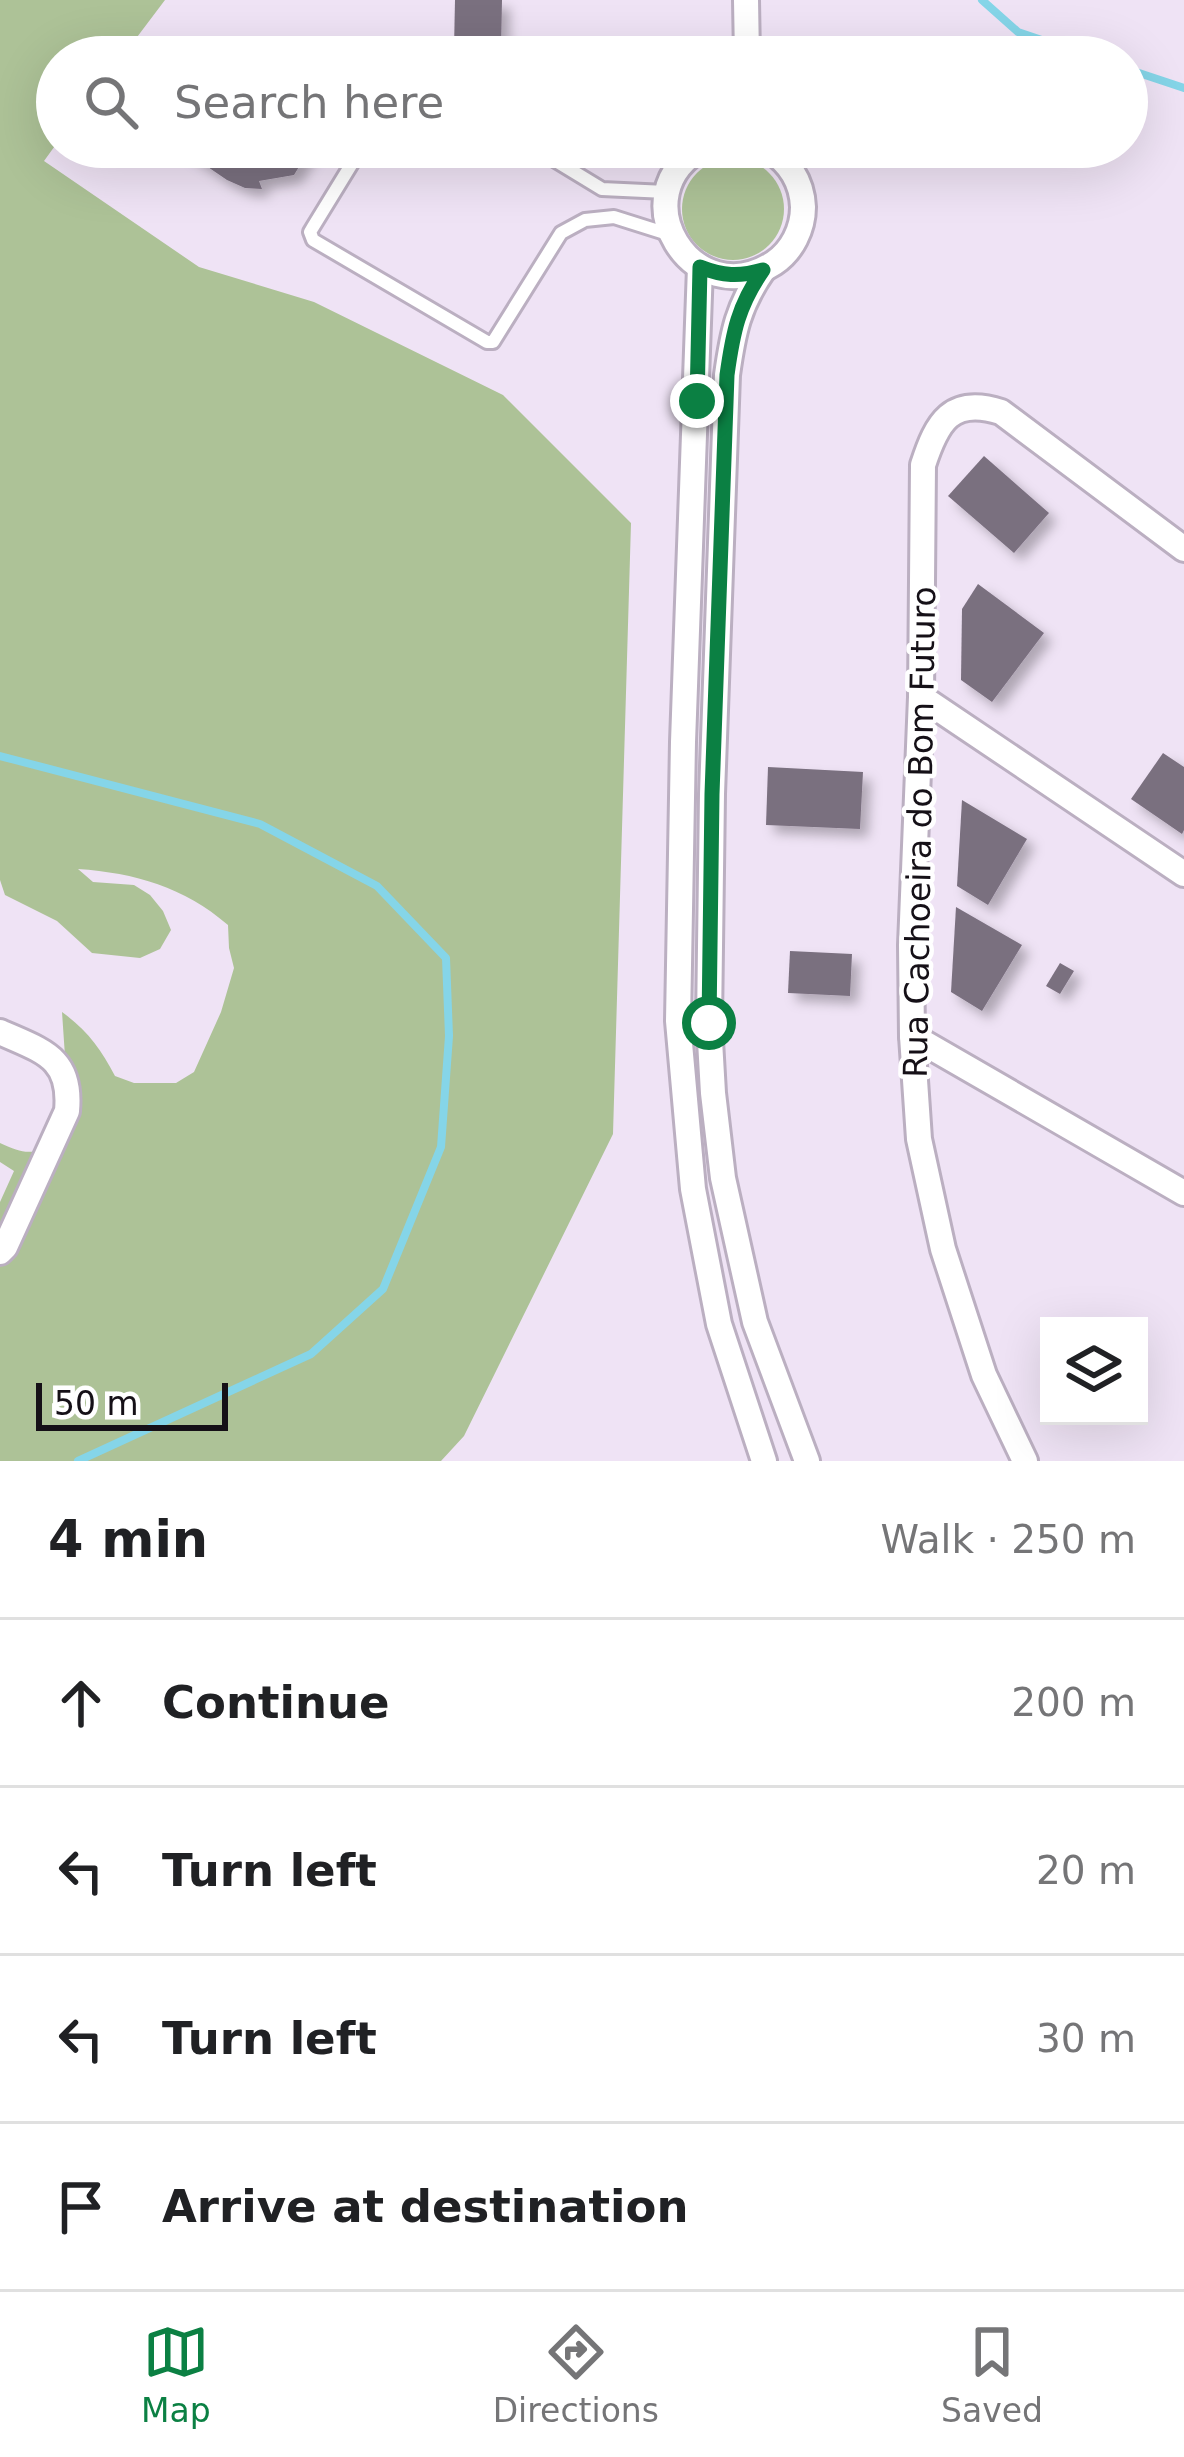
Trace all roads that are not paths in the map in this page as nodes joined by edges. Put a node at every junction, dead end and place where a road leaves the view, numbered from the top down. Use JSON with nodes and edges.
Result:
{"nodes":[{"id":1,"x":746,"y":0,"type":"edge"},
{"id":2,"x":747,"y":36,"type":"edge"},
{"id":3,"x":349,"y":168,"type":"edge"},
{"id":4,"x":568,"y":168,"type":"edge"},
{"id":5,"x":679,"y":168,"type":"edge"},
{"id":6,"x":790,"y":168,"type":"edge"},
{"id":7,"x":667,"y":192,"type":"junction"},
{"id":8,"x":671,"y":235,"type":"junction"},
{"id":9,"x":700,"y":267,"type":"junction"},
{"id":10,"x":763,"y":270,"type":"junction"},
{"id":11,"x":1184,"y":550,"type":"edge"},
{"id":12,"x":921,"y":697,"type":"junction"},
{"id":13,"x":1184,"y":874,"type":"edge"},
{"id":14,"x":0,"y":1032,"type":"edge"},
{"id":15,"x":912,"y":1036,"type":"junction"},
{"id":16,"x":1184,"y":1193,"type":"edge"},
{"id":17,"x":0,"y":1252,"type":"edge"},
{"id":18,"x":764,"y":1461,"type":"edge"},
{"id":19,"x":807,"y":1461,"type":"edge"},
{"id":20,"x":1025,"y":1461,"type":"edge"}],
"edges":[{"from":1,"to":2,"type":"street"},
{"from":3,"to":8,"type":"lane"},
{"from":4,"to":7,"type":"lane"},
{"from":5,"to":7,"type":"street"},
{"from":6,"to":10,"type":"street"},
{"from":7,"to":8,"type":"street"},
{"from":8,"to":9,"type":"street"},
{"from":9,"to":10,"type":"street"},
{"from":9,"to":18,"type":"street"},
{"from":10,"to":19,"type":"street"},
{"from":11,"to":12,"type":"street","name":"Rua Cachoeira do Bom Futuro"},
{"from":12,"to":13,"type":"street"},
{"from":12,"to":15,"type":"street","name":"Rua Cachoeira do Bom Futuro"},
{"from":14,"to":17,"type":"street"},
{"from":15,"to":16,"type":"street"},
{"from":15,"to":20,"type":"street","name":"Rua Cachoeira do Bom Futuro"}]}
